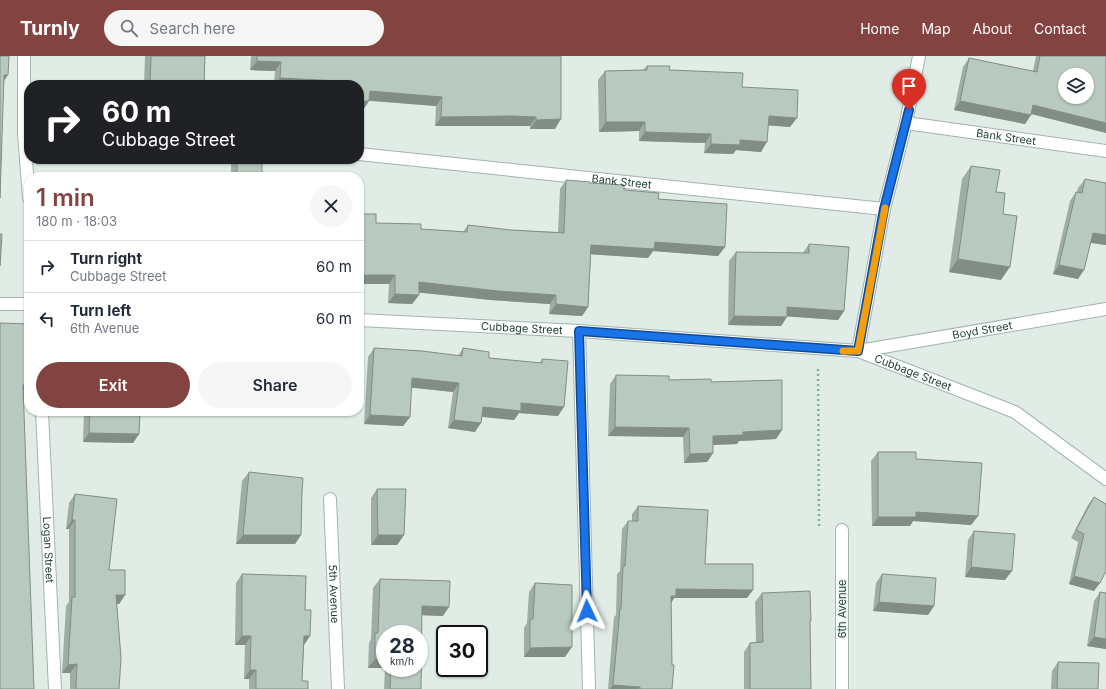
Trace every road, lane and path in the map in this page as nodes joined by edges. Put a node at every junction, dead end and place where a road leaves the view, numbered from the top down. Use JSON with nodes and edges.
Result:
{"nodes":[{"id":1,"x":24,"y":56,"type":"edge"},
{"id":2,"x":919,"y":56,"type":"edge"},
{"id":3,"x":25,"y":80,"type":"edge"},
{"id":4,"x":906,"y":123,"type":"junction"},
{"id":5,"x":1106,"y":151,"type":"edge"},
{"id":6,"x":364,"y":155,"type":"edge"},
{"id":7,"x":884,"y":209,"type":"junction"},
{"id":8,"x":0,"y":304,"type":"edge"},
{"id":9,"x":24,"y":304,"type":"edge"},
{"id":10,"x":1106,"y":309,"type":"edge"},
{"id":11,"x":364,"y":320,"type":"edge"},
{"id":12,"x":579,"y":331,"type":"junction"},
{"id":13,"x":818,"y":349,"type":"junction"},
{"id":14,"x":858,"y":351,"type":"junction"},
{"id":15,"x":42,"y":416,"type":"edge"},
{"id":16,"x":1106,"y":479,"type":"edge"},
{"id":17,"x":330,"y":499,"type":"dead end"},
{"id":18,"x":842,"y":530,"type":"joint"},
{"id":19,"x":55,"y":689,"type":"edge"},
{"id":20,"x":338,"y":689,"type":"edge"},
{"id":21,"x":589,"y":689,"type":"edge"},
{"id":22,"x":842,"y":689,"type":"edge"}],
"edges":[{"from":1,"to":3,"type":"street"},
{"from":2,"to":4,"type":"street"},
{"from":4,"to":5,"type":"street","name":"Bank Street"},
{"from":4,"to":7,"type":"street"},
{"from":6,"to":7,"type":"street","name":"Bank Street"},
{"from":7,"to":14,"type":"street"},
{"from":8,"to":9,"type":"street"},
{"from":10,"to":14,"type":"street","name":"Boyd Street"},
{"from":11,"to":12,"type":"street","name":"Cubbage Street"},
{"from":12,"to":13,"type":"street","name":"Cubbage Street"},
{"from":12,"to":21,"type":"street"},
{"from":13,"to":14,"type":"street","name":"Cubbage Street"},
{"from":13,"to":18,"type":"path"},
{"from":14,"to":16,"type":"street","name":"Cubbage Street"},
{"from":15,"to":19,"type":"street","name":"Logan Street"},
{"from":17,"to":20,"type":"street","name":"5th Avenue"},
{"from":18,"to":22,"type":"street","name":"6th Avenue"}]}
